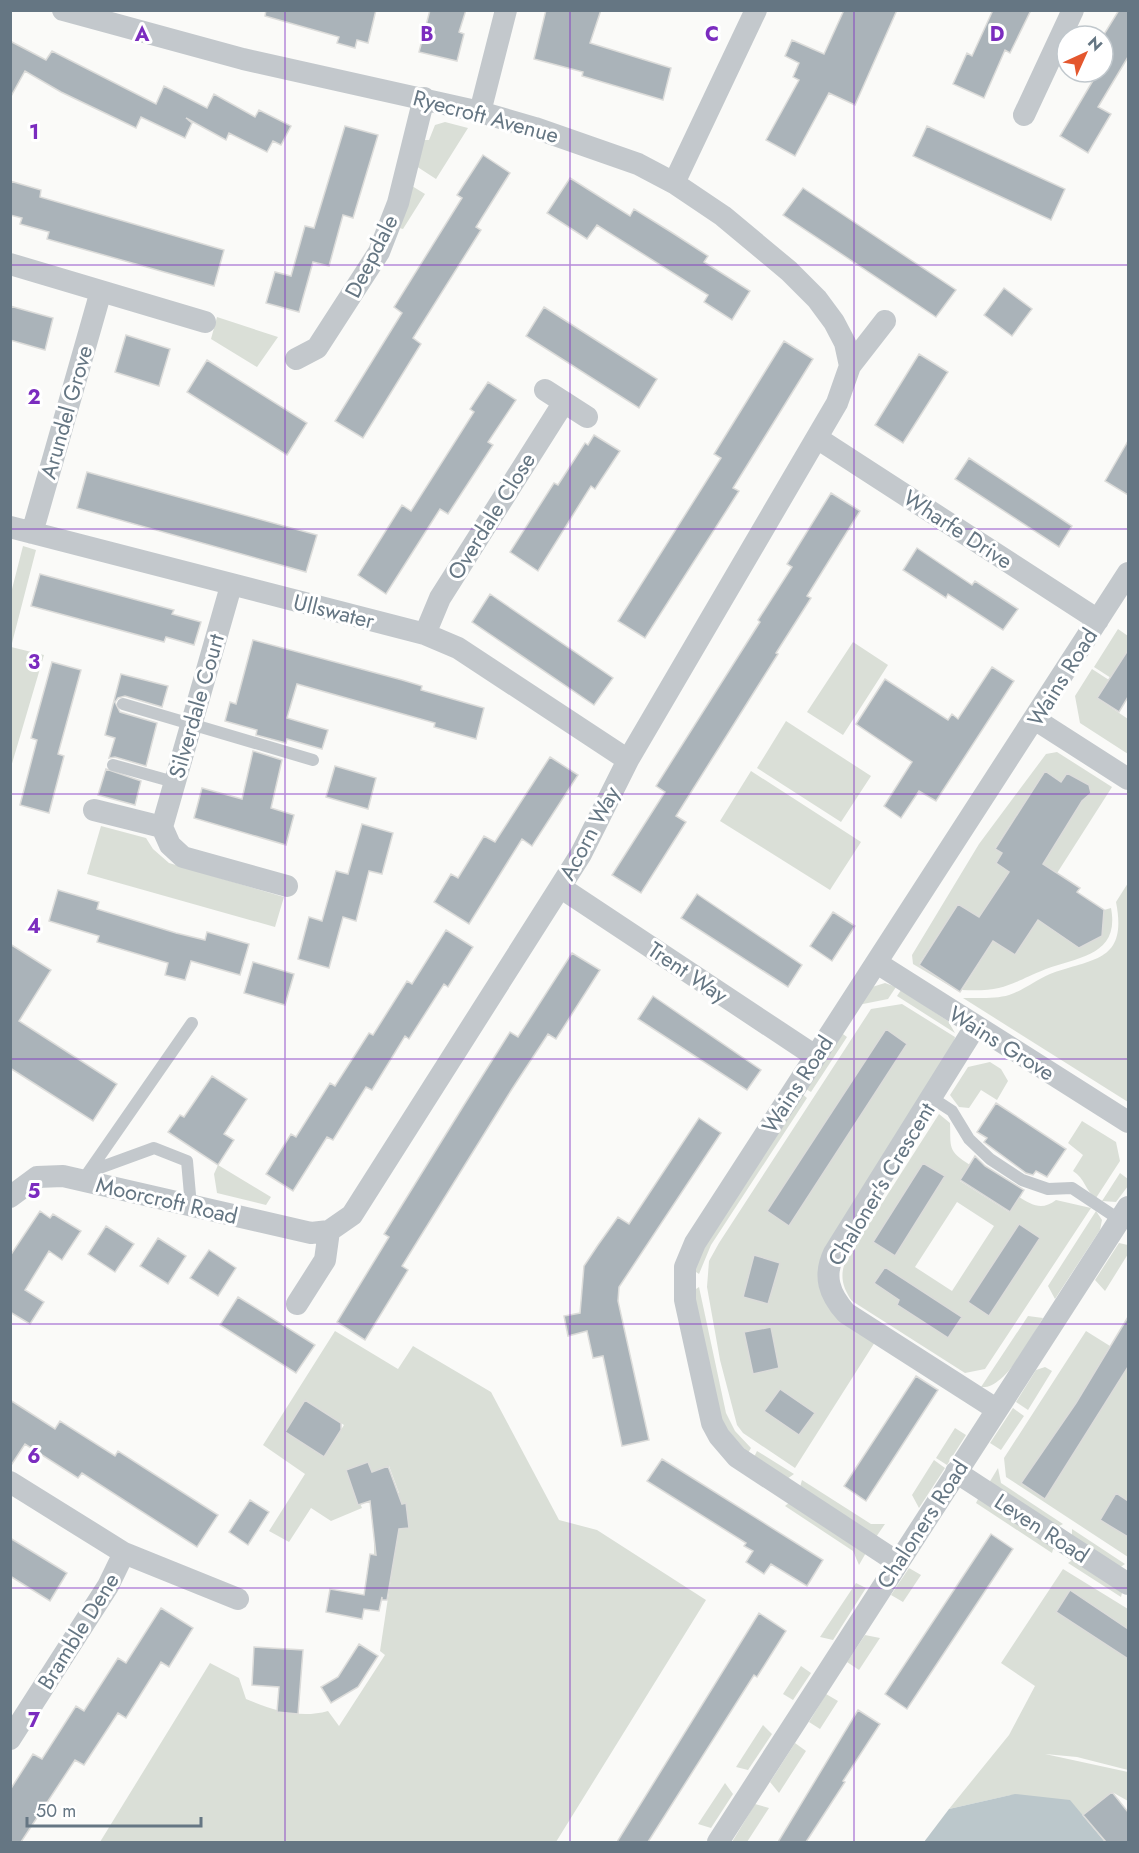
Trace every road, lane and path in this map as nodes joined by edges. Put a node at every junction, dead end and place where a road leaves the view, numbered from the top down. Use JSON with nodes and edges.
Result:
{"nodes":[{"id":1,"x":63,"y":10,"type":"edge"},
{"id":2,"x":506,"y":10,"type":"edge"},
{"id":3,"x":756,"y":10,"type":"edge"},
{"id":4,"x":1073,"y":10,"type":"edge"},
{"id":5,"x":424,"y":98,"type":"junction"},
{"id":6,"x":480,"y":112,"type":"junction"},
{"id":7,"x":1024,"y":115,"type":"dead end"},
{"id":8,"x":674,"y":183,"type":"junction"},
{"id":9,"x":10,"y":264,"type":"edge"},
{"id":10,"x":101,"y":291,"type":"junction"},
{"id":11,"x":885,"y":321,"type":"dead end"},
{"id":12,"x":205,"y":322,"type":"dead end"},
{"id":13,"x":845,"y":343,"type":"joint"},
{"id":14,"x":296,"y":359,"type":"dead end"},
{"id":15,"x":850,"y":366,"type":"junction"},
{"id":16,"x":544,"y":390,"type":"dead end"},
{"id":17,"x":564,"y":402,"type":"junction"},
{"id":18,"x":587,"y":417,"type":"dead end"},
{"id":19,"x":818,"y":438,"type":"junction"},
{"id":20,"x":21,"y":530,"type":"edge"},
{"id":21,"x":1128,"y":573,"type":"edge"},
{"id":22,"x":231,"y":586,"type":"junction"},
{"id":23,"x":1098,"y":620,"type":"junction"},
{"id":24,"x":425,"y":634,"type":"junction"},
{"id":25,"x":123,"y":704,"type":"dead end"},
{"id":26,"x":1036,"y":720,"type":"junction"},
{"id":27,"x":190,"y":723,"type":"junction"},
{"id":28,"x":313,"y":760,"type":"dead end"},
{"id":29,"x":628,"y":760,"type":"junction"},
{"id":30,"x":113,"y":765,"type":"dead end"},
{"id":31,"x":1128,"y":779,"type":"edge"},
{"id":32,"x":174,"y":782,"type":"junction"},
{"id":33,"x":94,"y":810,"type":"dead end"},
{"id":34,"x":162,"y":827,"type":"junction"},
{"id":35,"x":287,"y":886,"type":"dead end"},
{"id":36,"x":560,"y":887,"type":"junction"},
{"id":37,"x":877,"y":963,"type":"junction"},
{"id":38,"x":192,"y":1023,"type":"dead end"},
{"id":39,"x":975,"y":1027,"type":"junction"},
{"id":40,"x":815,"y":1056,"type":"junction"},
{"id":41,"x":932,"y":1098,"type":"junction"},
{"id":42,"x":1128,"y":1122,"type":"edge"},
{"id":43,"x":87,"y":1176,"type":"junction"},
{"id":44,"x":10,"y":1197,"type":"edge"},
{"id":45,"x":191,"y":1206,"type":"junction"},
{"id":46,"x":1124,"y":1213,"type":"edge"},
{"id":47,"x":329,"y":1231,"type":"junction"},
{"id":48,"x":297,"y":1304,"type":"dead end"},
{"id":49,"x":996,"y":1409,"type":"junction"},
{"id":50,"x":956,"y":1472,"type":"junction"},
{"id":51,"x":10,"y":1482,"type":"edge"},
{"id":52,"x":124,"y":1553,"type":"junction"},
{"id":53,"x":897,"y":1562,"type":"junction"},
{"id":54,"x":1128,"y":1584,"type":"edge"},
{"id":55,"x":238,"y":1599,"type":"dead end"},
{"id":56,"x":10,"y":1739,"type":"edge"},
{"id":57,"x":718,"y":1842,"type":"edge"}],
"edges":[{"from":1,"to":5,"type":"street","name":"Ryecroft Avenue"},
{"from":2,"to":6,"type":"street"},
{"from":3,"to":8,"type":"street"},
{"from":4,"to":7,"type":"street"},
{"from":5,"to":6,"type":"street","name":"Ryecroft Avenue"},
{"from":5,"to":14,"type":"street","name":"Deepdale"},
{"from":6,"to":8,"type":"street","name":"Ryecroft Avenue"},
{"from":8,"to":13,"type":"street","name":"Ryecroft Avenue"},
{"from":9,"to":10,"type":"street"},
{"from":10,"to":12,"type":"street"},
{"from":10,"to":20,"type":"street","name":"Arundel Grove"},
{"from":11,"to":15,"type":"street"},
{"from":13,"to":15,"type":"street","name":"Acorn Way"},
{"from":15,"to":19,"type":"street","name":"Acorn Way"},
{"from":16,"to":17,"type":"street"},
{"from":17,"to":18,"type":"street"},
{"from":17,"to":24,"type":"street","name":"Overdale Close"},
{"from":19,"to":23,"type":"street","name":"Wharfe Drive"},
{"from":19,"to":29,"type":"street","name":"Acorn Way"},
{"from":20,"to":22,"type":"street","name":"Ullswater"},
{"from":21,"to":23,"type":"street","name":"Wains Road"},
{"from":22,"to":24,"type":"street","name":"Ullswater"},
{"from":22,"to":27,"type":"street","name":"Silverdale Court"},
{"from":23,"to":26,"type":"street","name":"Wains Road"},
{"from":24,"to":29,"type":"street","name":"Ullswater"},
{"from":25,"to":27,"type":"lane"},
{"from":26,"to":31,"type":"street"},
{"from":26,"to":37,"type":"street","name":"Wains Road"},
{"from":27,"to":28,"type":"lane"},
{"from":27,"to":32,"type":"street","name":"Silverdale Court"},
{"from":29,"to":36,"type":"street","name":"Acorn Way"},
{"from":30,"to":32,"type":"lane"},
{"from":32,"to":34,"type":"street","name":"Silverdale Court"},
{"from":33,"to":34,"type":"street"},
{"from":34,"to":35,"type":"street"},
{"from":36,"to":40,"type":"street","name":"Trent Way"},
{"from":36,"to":47,"type":"street","name":"Acorn Way"},
{"from":37,"to":39,"type":"street","name":"Wains Grove"},
{"from":37,"to":40,"type":"street","name":"Wains Road"},
{"from":38,"to":43,"type":"lane"},
{"from":39,"to":41,"type":"street","name":"Chaloner's Crescent"},
{"from":39,"to":42,"type":"street","name":"Wains Grove"},
{"from":40,"to":53,"type":"street","name":"Wains Road"},
{"from":41,"to":46,"type":"lane"},
{"from":41,"to":49,"type":"street","name":"Chaloner's Crescent"},
{"from":43,"to":44,"type":"street","name":"Moorcroft Road"},
{"from":43,"to":45,"type":"street","name":"Moorcroft Road"},
{"from":43,"to":45,"type":"lane"},
{"from":45,"to":47,"type":"street","name":"Moorcroft Road"},
{"from":46,"to":49,"type":"street","name":"Chaloners Road"},
{"from":47,"to":48,"type":"street"},
{"from":49,"to":50,"type":"street","name":"Chaloners Road"},
{"from":50,"to":53,"type":"street","name":"Chaloners Road"},
{"from":50,"to":54,"type":"street","name":"Leven Road"},
{"from":51,"to":52,"type":"street","name":"Bramble Dene"},
{"from":52,"to":55,"type":"street","name":"Bramble Dene"},
{"from":52,"to":56,"type":"street","name":"Bramble Dene"},
{"from":53,"to":57,"type":"street","name":"Chaloners Road"}]}
